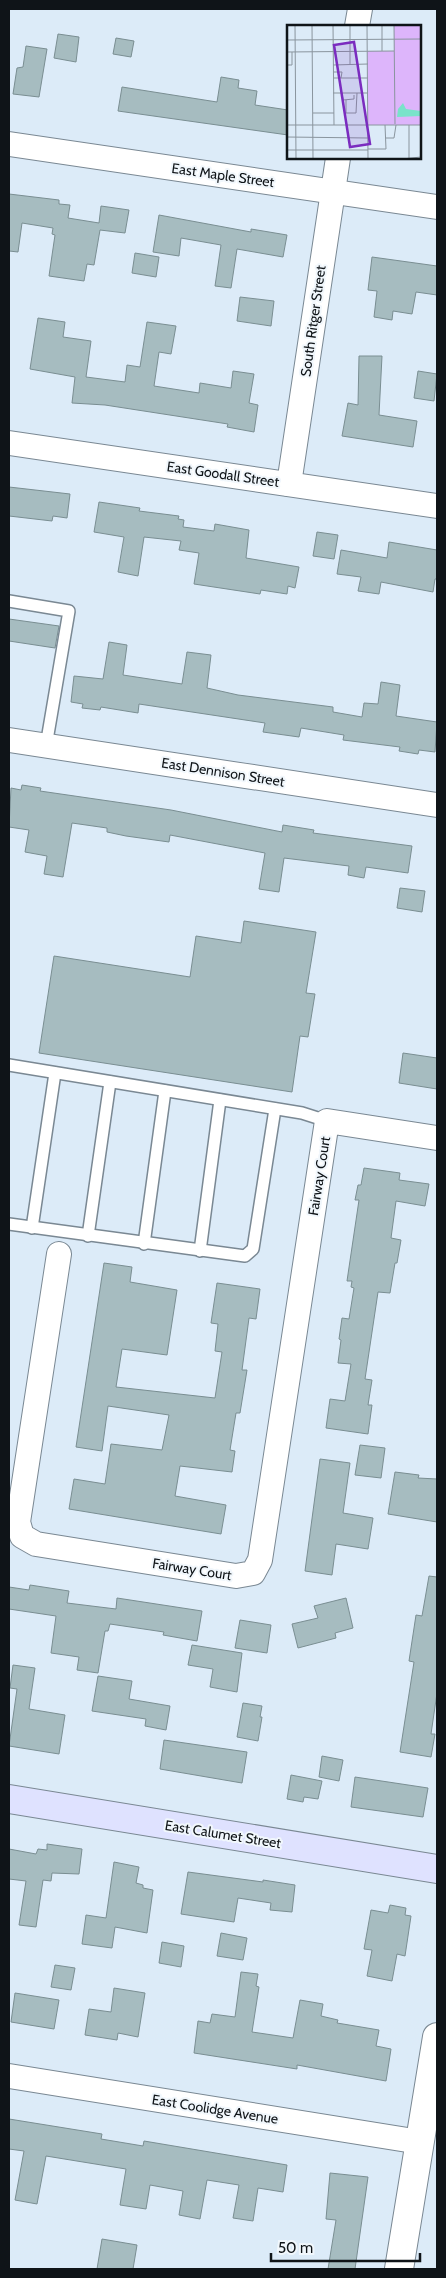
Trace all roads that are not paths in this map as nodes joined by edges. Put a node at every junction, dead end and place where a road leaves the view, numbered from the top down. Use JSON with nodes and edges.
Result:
{"nodes":[{"id":1,"x":360,"y":9,"type":"edge"},
{"id":2,"x":357,"y":25,"type":"edge"},
{"id":3,"x":9,"y":144,"type":"edge"},
{"id":4,"x":338,"y":159,"type":"edge"},
{"id":5,"x":333,"y":191,"type":"junction"},
{"id":6,"x":437,"y":207,"type":"edge"},
{"id":7,"x":9,"y":443,"type":"edge"},
{"id":8,"x":289,"y":484,"type":"junction"},
{"id":9,"x":437,"y":506,"type":"edge"},
{"id":10,"x":9,"y":601,"type":"edge"},
{"id":11,"x":9,"y":740,"type":"edge"},
{"id":12,"x":46,"y":746,"type":"junction"},
{"id":13,"x":437,"y":805,"type":"edge"},
{"id":14,"x":9,"y":1065,"type":"edge"},
{"id":15,"x":55,"y":1073,"type":"junction"},
{"id":16,"x":110,"y":1082,"type":"junction"},
{"id":17,"x":165,"y":1091,"type":"junction"},
{"id":18,"x":220,"y":1100,"type":"junction"},
{"id":19,"x":275,"y":1109,"type":"junction"},
{"id":20,"x":327,"y":1121,"type":"junction"},
{"id":21,"x":437,"y":1138,"type":"edge"},
{"id":22,"x":9,"y":1224,"type":"edge"},
{"id":23,"x":32,"y":1228,"type":"junction"},
{"id":24,"x":88,"y":1236,"type":"junction"},
{"id":25,"x":60,"y":1243,"type":"junction"},
{"id":26,"x":144,"y":1244,"type":"junction"},
{"id":27,"x":200,"y":1251,"type":"junction"},
{"id":28,"x":9,"y":1799,"type":"edge"},
{"id":29,"x":437,"y":1869,"type":"edge"},
{"id":30,"x":437,"y":2037,"type":"edge"},
{"id":31,"x":9,"y":2076,"type":"edge"},
{"id":32,"x":420,"y":2142,"type":"junction"},
{"id":33,"x":399,"y":2269,"type":"edge"}],
"edges":[{"from":1,"to":2,"type":"street"},
{"from":3,"to":5,"type":"street","name":"East Maple Street"},
{"from":4,"to":5,"type":"street","name":"South Ritger Street"},
{"from":5,"to":6,"type":"street","name":"East Maple Street"},
{"from":5,"to":8,"type":"street","name":"South Ritger Street"},
{"from":7,"to":8,"type":"street","name":"East Goodall Street"},
{"from":8,"to":9,"type":"street","name":"East Goodall Street"},
{"from":10,"to":12,"type":"lane"},
{"from":11,"to":12,"type":"street","name":"East Dennison Street"},
{"from":12,"to":13,"type":"street","name":"East Dennison Street"},
{"from":14,"to":15,"type":"lane"},
{"from":15,"to":16,"type":"lane"},
{"from":15,"to":23,"type":"lane"},
{"from":16,"to":17,"type":"lane"},
{"from":16,"to":24,"type":"lane"},
{"from":17,"to":18,"type":"lane"},
{"from":17,"to":26,"type":"lane"},
{"from":18,"to":19,"type":"lane"},
{"from":18,"to":27,"type":"lane"},
{"from":19,"to":20,"type":"lane"},
{"from":19,"to":27,"type":"lane"},
{"from":20,"to":21,"type":"street"},
{"from":20,"to":25,"type":"street","name":"Fairway Court"},
{"from":22,"to":23,"type":"lane"},
{"from":23,"to":25,"type":"lane"},
{"from":24,"to":25,"type":"lane"},
{"from":24,"to":26,"type":"lane"},
{"from":26,"to":27,"type":"lane"},
{"from":28,"to":29,"type":"main road","name":"East Calumet Street"},
{"from":30,"to":32,"type":"street"},
{"from":31,"to":32,"type":"street","name":"East Coolidge Avenue"},
{"from":32,"to":33,"type":"street"}]}
